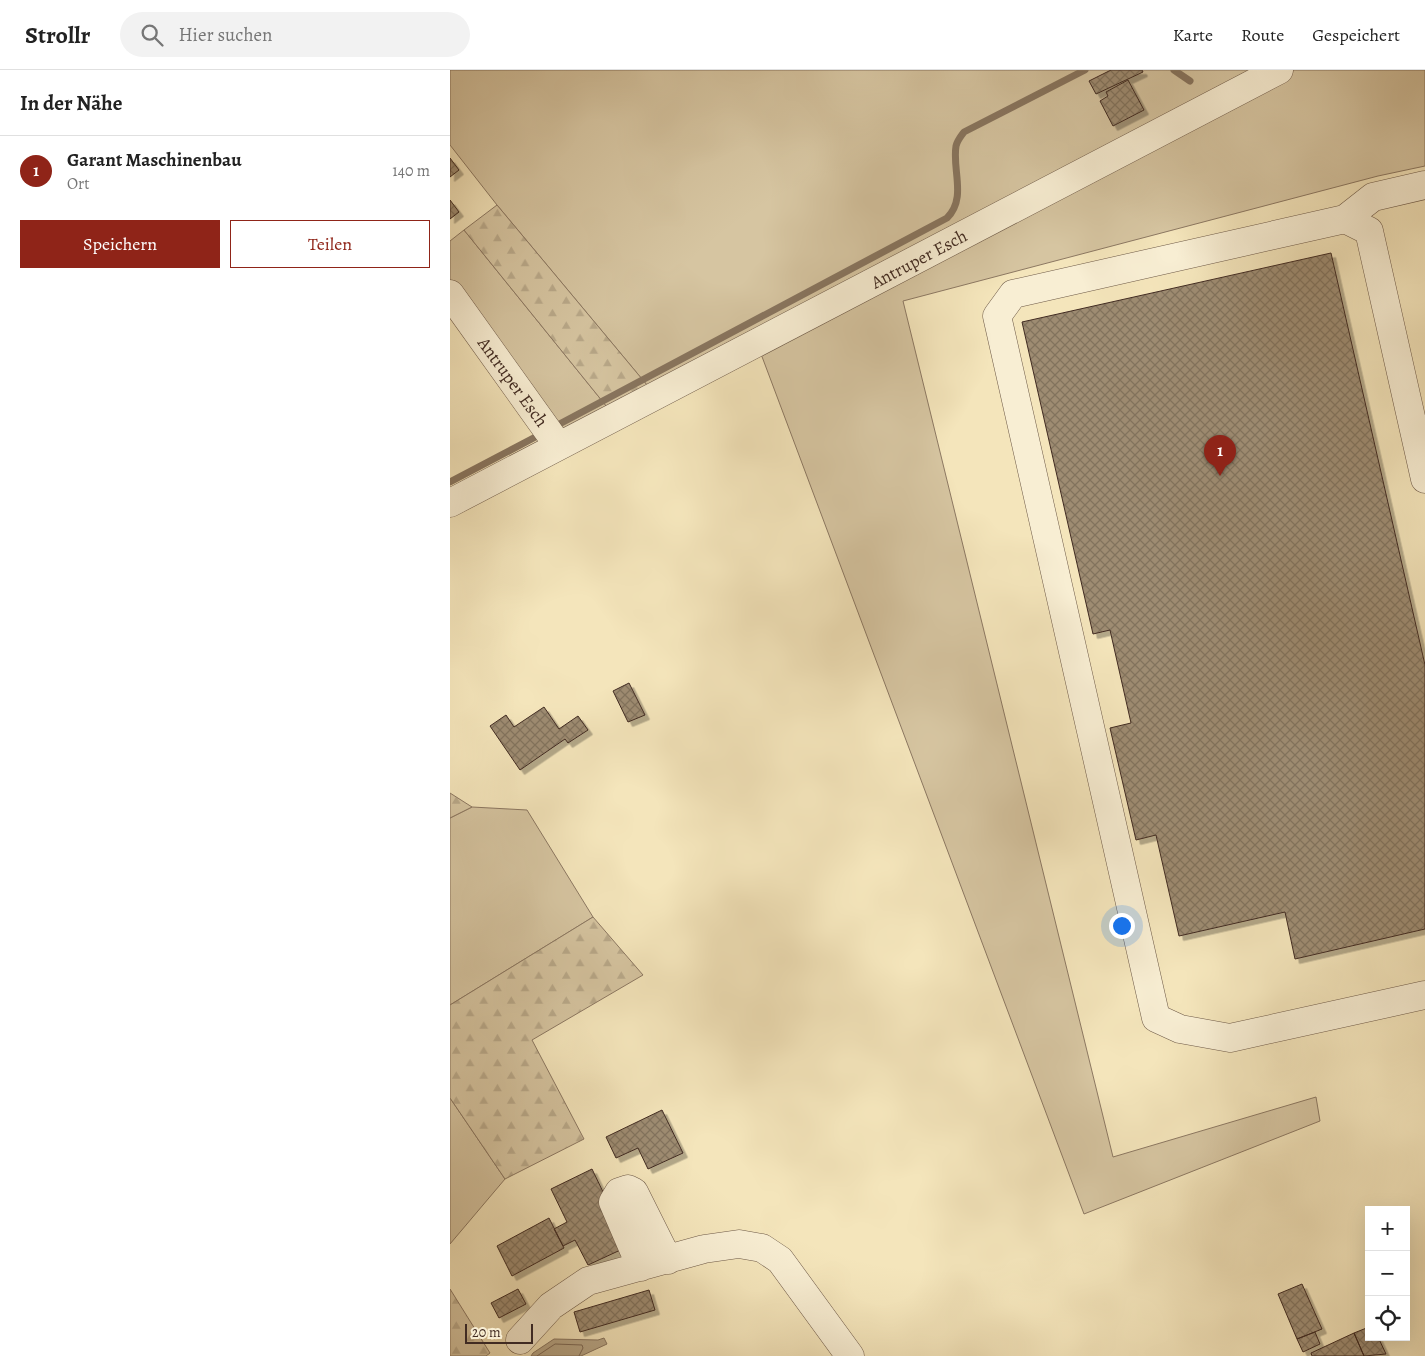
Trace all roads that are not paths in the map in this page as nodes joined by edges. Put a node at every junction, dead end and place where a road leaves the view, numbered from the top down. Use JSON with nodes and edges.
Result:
{"nodes":[{"id":1,"x":1279,"y":70,"type":"edge"},
{"id":2,"x":1425,"y":185,"type":"edge"},
{"id":3,"x":1345,"y":219,"type":"junction"},
{"id":4,"x":450,"y":294,"type":"edge"},
{"id":5,"x":558,"y":446,"type":"junction"},
{"id":6,"x":1425,"y":479,"type":"edge"},
{"id":7,"x":450,"y":502,"type":"edge"},
{"id":8,"x":1425,"y":995,"type":"edge"},
{"id":9,"x":668,"y":1260,"type":"junction"},
{"id":10,"x":641,"y":1267,"type":"junction"},
{"id":11,"x":520,"y":1340,"type":"dead end"},
{"id":12,"x":850,"y":1356,"type":"edge"}],
"edges":[{"from":1,"to":5,"type":"street","name":"Antruper Esch"},
{"from":2,"to":3,"type":"street"},
{"from":3,"to":6,"type":"street"},
{"from":3,"to":8,"type":"street"},
{"from":4,"to":5,"type":"street","name":"Antruper Esch"},
{"from":5,"to":7,"type":"street","name":"Antruper Esch"},
{"from":9,"to":10,"type":"street"},
{"from":9,"to":10,"type":"street"},
{"from":9,"to":12,"type":"street"},
{"from":10,"to":11,"type":"street"}]}
